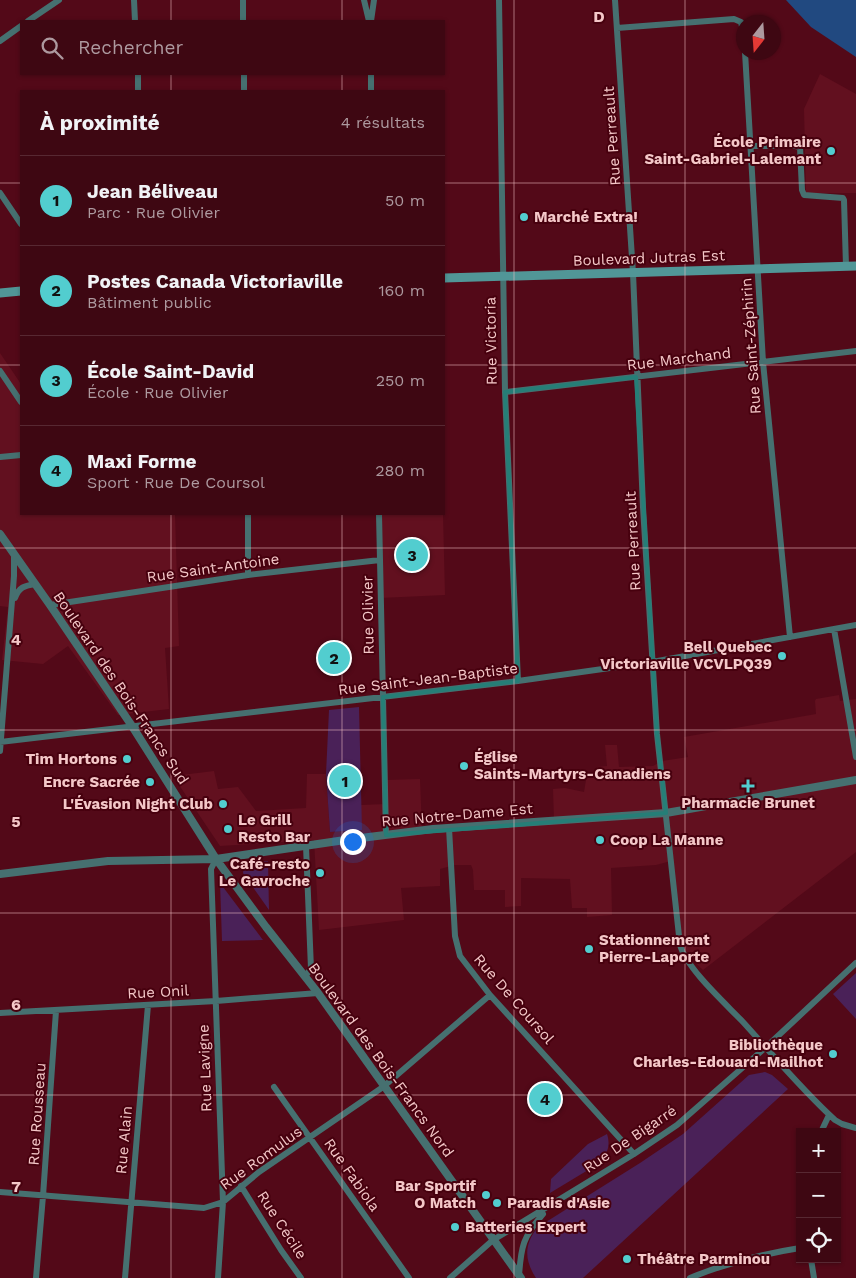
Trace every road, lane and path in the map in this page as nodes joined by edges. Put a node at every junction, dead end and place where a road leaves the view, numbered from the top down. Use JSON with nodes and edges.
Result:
{"nodes":[{"id":1,"x":58,"y":0,"type":"edge"},
{"id":2,"x":134,"y":0,"type":"edge"},
{"id":3,"x":243,"y":0,"type":"edge"},
{"id":4,"x":364,"y":0,"type":"edge"},
{"id":5,"x":374,"y":0,"type":"edge"},
{"id":6,"x":499,"y":0,"type":"edge"},
{"id":7,"x":615,"y":0,"type":"edge"},
{"id":8,"x":29,"y":20,"type":"edge"},
{"id":9,"x":135,"y":20,"type":"edge"},
{"id":10,"x":243,"y":20,"type":"edge"},
{"id":11,"x":370,"y":20,"type":"edge"},
{"id":12,"x":370,"y":20,"type":"edge"},
{"id":13,"x":736,"y":20,"type":"edge"},
{"id":14,"x":20,"y":27,"type":"edge"},
{"id":15,"x":617,"y":28,"type":"junction"},
{"id":16,"x":0,"y":41,"type":"edge"},
{"id":17,"x":745,"y":60,"type":"edge"},
{"id":18,"x":138,"y":75,"type":"edge"},
{"id":19,"x":244,"y":75,"type":"edge"},
{"id":20,"x":371,"y":75,"type":"edge"},
{"id":21,"x":138,"y":90,"type":"edge"},
{"id":22,"x":244,"y":90,"type":"edge"},
{"id":23,"x":371,"y":90,"type":"edge"},
{"id":24,"x":750,"y":146,"type":"junction"},
{"id":25,"x":0,"y":193,"type":"edge"},
{"id":26,"x":20,"y":223,"type":"edge"},
{"id":27,"x":846,"y":266,"type":"junction"},
{"id":28,"x":856,"y":266,"type":"edge"},
{"id":29,"x":757,"y":269,"type":"junction"},
{"id":30,"x":633,"y":272,"type":"junction"},
{"id":31,"x":502,"y":277,"type":"junction"},
{"id":32,"x":445,"y":278,"type":"edge"},
{"id":33,"x":20,"y":291,"type":"edge"},
{"id":34,"x":0,"y":293,"type":"edge"},
{"id":35,"x":856,"y":351,"type":"edge"},
{"id":36,"x":763,"y":362,"type":"junction"},
{"id":37,"x":0,"y":371,"type":"edge"},
{"id":38,"x":636,"y":377,"type":"junction"},
{"id":39,"x":505,"y":392,"type":"junction"},
{"id":40,"x":20,"y":401,"type":"edge"},
{"id":41,"x":20,"y":455,"type":"edge"},
{"id":42,"x":0,"y":457,"type":"edge"},
{"id":43,"x":248,"y":515,"type":"edge"},
{"id":44,"x":379,"y":515,"type":"edge"},
{"id":45,"x":0,"y":534,"type":"edge"},
{"id":46,"x":14,"y":553,"type":"junction"},
{"id":47,"x":380,"y":560,"type":"junction"},
{"id":48,"x":248,"y":575,"type":"junction"},
{"id":49,"x":35,"y":584,"type":"junction"},
{"id":50,"x":12,"y":603,"type":"junction"},
{"id":51,"x":50,"y":605,"type":"junction"},
{"id":52,"x":856,"y":625,"type":"edge"},
{"id":53,"x":834,"y":629,"type":"junction"},
{"id":54,"x":790,"y":637,"type":"junction"},
{"id":55,"x":652,"y":662,"type":"junction"},
{"id":56,"x":518,"y":681,"type":"junction"},
{"id":57,"x":383,"y":697,"type":"junction"},
{"id":58,"x":132,"y":726,"type":"junction"},
{"id":59,"x":0,"y":742,"type":"edge"},
{"id":60,"x":0,"y":752,"type":"edge"},
{"id":61,"x":856,"y":757,"type":"edge"},
{"id":62,"x":856,"y":780,"type":"edge"},
{"id":63,"x":666,"y":813,"type":"junction"},
{"id":64,"x":448,"y":828,"type":"junction"},
{"id":65,"x":386,"y":835,"type":"junction"},
{"id":66,"x":306,"y":846,"type":"junction"},
{"id":67,"x":216,"y":859,"type":"junction"},
{"id":68,"x":0,"y":874,"type":"edge"},
{"id":69,"x":856,"y":963,"type":"edge"},
{"id":70,"x":305,"y":976,"type":"junction"},
{"id":71,"x":318,"y":994,"type":"junction"},
{"id":72,"x":490,"y":995,"type":"junction"},
{"id":73,"x":216,"y":1001,"type":"junction"},
{"id":74,"x":148,"y":1005,"type":"junction"},
{"id":75,"x":56,"y":1011,"type":"junction"},
{"id":76,"x":0,"y":1013,"type":"edge"},
{"id":77,"x":766,"y":1048,"type":"junction"},
{"id":78,"x":274,"y":1087,"type":"dead end"},
{"id":79,"x":383,"y":1087,"type":"junction"},
{"id":80,"x":830,"y":1115,"type":"junction"},
{"id":81,"x":823,"y":1128,"type":"edge"},
{"id":82,"x":856,"y":1128,"type":"edge"},
{"id":83,"x":310,"y":1138,"type":"junction"},
{"id":84,"x":634,"y":1154,"type":"junction"},
{"id":85,"x":241,"y":1186,"type":"junction"},
{"id":86,"x":0,"y":1192,"type":"edge"},
{"id":87,"x":44,"y":1196,"type":"junction"},
{"id":88,"x":132,"y":1202,"type":"junction"},
{"id":89,"x":223,"y":1202,"type":"junction"},
{"id":90,"x":547,"y":1209,"type":"junction"},
{"id":91,"x":493,"y":1240,"type":"junction"},
{"id":92,"x":796,"y":1249,"type":"edge"},
{"id":93,"x":812,"y":1263,"type":"edge"},
{"id":94,"x":520,"y":1277,"type":"edge"},
{"id":95,"x":36,"y":1278,"type":"edge"},
{"id":96,"x":125,"y":1278,"type":"edge"},
{"id":97,"x":218,"y":1278,"type":"edge"},
{"id":98,"x":301,"y":1278,"type":"edge"},
{"id":99,"x":408,"y":1278,"type":"edge"},
{"id":100,"x":450,"y":1278,"type":"edge"},
{"id":101,"x":690,"y":1278,"type":"edge"},
{"id":102,"x":814,"y":1278,"type":"edge"}],
"edges":[{"from":1,"to":8,"type":"street"},
{"from":2,"to":9,"type":"street"},
{"from":3,"to":10,"type":"street"},
{"from":4,"to":11,"type":"street"},
{"from":5,"to":12,"type":"street"},
{"from":6,"to":31,"type":"street","name":"Rue Victoria"},
{"from":7,"to":15,"type":"street","name":"Rue Perreault"},
{"from":13,"to":15,"type":"street"},
{"from":14,"to":16,"type":"street"},
{"from":15,"to":30,"type":"street","name":"Rue Perreault"},
{"from":17,"to":24,"type":"street","name":"Rue Saint-Zéphirin"},
{"from":18,"to":21,"type":"street"},
{"from":19,"to":22,"type":"street"},
{"from":20,"to":23,"type":"street"},
{"from":24,"to":27,"type":"street"},
{"from":24,"to":29,"type":"street","name":"Rue Saint-Zéphirin"},
{"from":25,"to":26,"type":"street"},
{"from":27,"to":28,"type":"main road","name":"Boulevard Jutras Est"},
{"from":27,"to":29,"type":"main road","name":"Boulevard Jutras Est"},
{"from":29,"to":30,"type":"main road","name":"Boulevard Jutras Est"},
{"from":29,"to":36,"type":"street","name":"Rue Saint-Zéphirin"},
{"from":30,"to":31,"type":"main road","name":"Boulevard Jutras Est"},
{"from":30,"to":38,"type":"street","name":"Rue Perreault"},
{"from":31,"to":32,"type":"main road","name":"Boulevard Jutras Est"},
{"from":31,"to":39,"type":"street","name":"Rue Victoria"},
{"from":33,"to":34,"type":"main road"},
{"from":35,"to":36,"type":"street","name":"Rue Marchand"},
{"from":36,"to":38,"type":"street","name":"Rue Marchand"},
{"from":36,"to":54,"type":"street","name":"Rue Saint-Zéphirin"},
{"from":37,"to":40,"type":"street"},
{"from":38,"to":39,"type":"street","name":"Rue Marchand"},
{"from":38,"to":55,"type":"street","name":"Rue Perreault"},
{"from":39,"to":56,"type":"street","name":"Rue Victoria"},
{"from":41,"to":42,"type":"street"},
{"from":43,"to":48,"type":"street"},
{"from":44,"to":47,"type":"street","name":"Rue Olivier"},
{"from":45,"to":46,"type":"street","name":"Boulevard des Bois-Francs Sud"},
{"from":46,"to":49,"type":"street","name":"Boulevard des Bois-Francs Sud"},
{"from":46,"to":50,"type":"street"},
{"from":47,"to":48,"type":"street","name":"Rue Saint-Antoine"},
{"from":47,"to":57,"type":"street","name":"Rue Olivier"},
{"from":48,"to":51,"type":"street","name":"Rue Saint-Antoine"},
{"from":49,"to":50,"type":"street"},
{"from":49,"to":51,"type":"street","name":"Boulevard des Bois-Francs Sud"},
{"from":50,"to":59,"type":"street"},
{"from":51,"to":58,"type":"street","name":"Boulevard des Bois-Francs Sud"},
{"from":52,"to":53,"type":"street","name":"Rue Saint-Jean-Baptiste"},
{"from":53,"to":54,"type":"street","name":"Rue Saint-Jean-Baptiste"},
{"from":53,"to":61,"type":"street"},
{"from":54,"to":55,"type":"street","name":"Rue Saint-Jean-Baptiste"},
{"from":55,"to":56,"type":"street","name":"Rue Saint-Jean-Baptiste"},
{"from":55,"to":63,"type":"street","name":"Rue Perreault"},
{"from":56,"to":57,"type":"street","name":"Rue Saint-Jean-Baptiste"},
{"from":57,"to":58,"type":"street","name":"Rue Saint-Jean-Baptiste"},
{"from":57,"to":65,"type":"street","name":"Rue Olivier"},
{"from":58,"to":59,"type":"street","name":"Rue Saint-Jean-Baptiste"},
{"from":58,"to":67,"type":"street","name":"Boulevard des Bois-Francs Sud"},
{"from":59,"to":60,"type":"street"},
{"from":62,"to":63,"type":"street","name":"Rue Notre-Dame Est"},
{"from":63,"to":64,"type":"street","name":"Rue Notre-Dame Est"},
{"from":63,"to":77,"type":"street","name":"Rue Perreault"},
{"from":64,"to":65,"type":"street","name":"Rue Notre-Dame Est"},
{"from":64,"to":72,"type":"street","name":"Rue De Coursol"},
{"from":65,"to":66,"type":"street","name":"Rue Notre-Dame Est"},
{"from":66,"to":67,"type":"street","name":"Rue Notre-Dame Est"},
{"from":66,"to":70,"type":"street"},
{"from":67,"to":68,"type":"street","name":"Rue Notre-Dame Est"},
{"from":67,"to":70,"type":"street","name":"Boulevard des Bois-Francs Nord"},
{"from":67,"to":73,"type":"street","name":"Rue Lavigne"},
{"from":69,"to":77,"type":"street","name":"Rue De Bigarré"},
{"from":70,"to":71,"type":"street","name":"Boulevard des Bois-Francs Nord"},
{"from":71,"to":73,"type":"street","name":"Rue Onil"},
{"from":71,"to":79,"type":"street","name":"Boulevard des Bois-Francs Nord"},
{"from":72,"to":79,"type":"street","name":"Rue Romulus"},
{"from":72,"to":84,"type":"street","name":"Rue De Coursol"},
{"from":73,"to":74,"type":"street","name":"Rue Onil"},
{"from":73,"to":89,"type":"street","name":"Rue Lavigne"},
{"from":74,"to":75,"type":"street","name":"Rue Onil"},
{"from":74,"to":88,"type":"street","name":"Rue Alain"},
{"from":75,"to":76,"type":"street","name":"Rue Onil"},
{"from":75,"to":87,"type":"street","name":"Rue Rousseau"},
{"from":77,"to":80,"type":"street","name":"Rue Perreault"},
{"from":77,"to":84,"type":"street","name":"Rue De Bigarré"},
{"from":78,"to":83,"type":"street","name":"Rue Fabiola"},
{"from":79,"to":83,"type":"street","name":"Rue Romulus"},
{"from":79,"to":91,"type":"street","name":"Boulevard des Bois-Francs Nord"},
{"from":80,"to":81,"type":"street"},
{"from":80,"to":82,"type":"street","name":"Rue Perreault"},
{"from":83,"to":85,"type":"street","name":"Rue Romulus"},
{"from":83,"to":99,"type":"street","name":"Rue Fabiola"},
{"from":84,"to":90,"type":"street","name":"Rue De Bigarré"},
{"from":85,"to":89,"type":"street","name":"Rue Romulus"},
{"from":85,"to":98,"type":"street","name":"Rue Cécile"},
{"from":86,"to":87,"type":"street","name":"Rue Romulus"},
{"from":87,"to":88,"type":"street","name":"Rue Romulus"},
{"from":87,"to":95,"type":"street","name":"Rue Rousseau"},
{"from":88,"to":89,"type":"street","name":"Rue Romulus"},
{"from":88,"to":96,"type":"street","name":"Rue Alain"},
{"from":89,"to":97,"type":"street","name":"Rue Lavigne"},
{"from":90,"to":91,"type":"street","name":"Rue De Bigarré"},
{"from":90,"to":94,"type":"street","name":"Rue De Bigarré"},
{"from":91,"to":94,"type":"street","name":"Boulevard des Bois-Francs Nord"},
{"from":91,"to":100,"type":"street","name":"Rue De Bigarré"},
{"from":92,"to":101,"type":"street"},
{"from":93,"to":102,"type":"street"}]}
